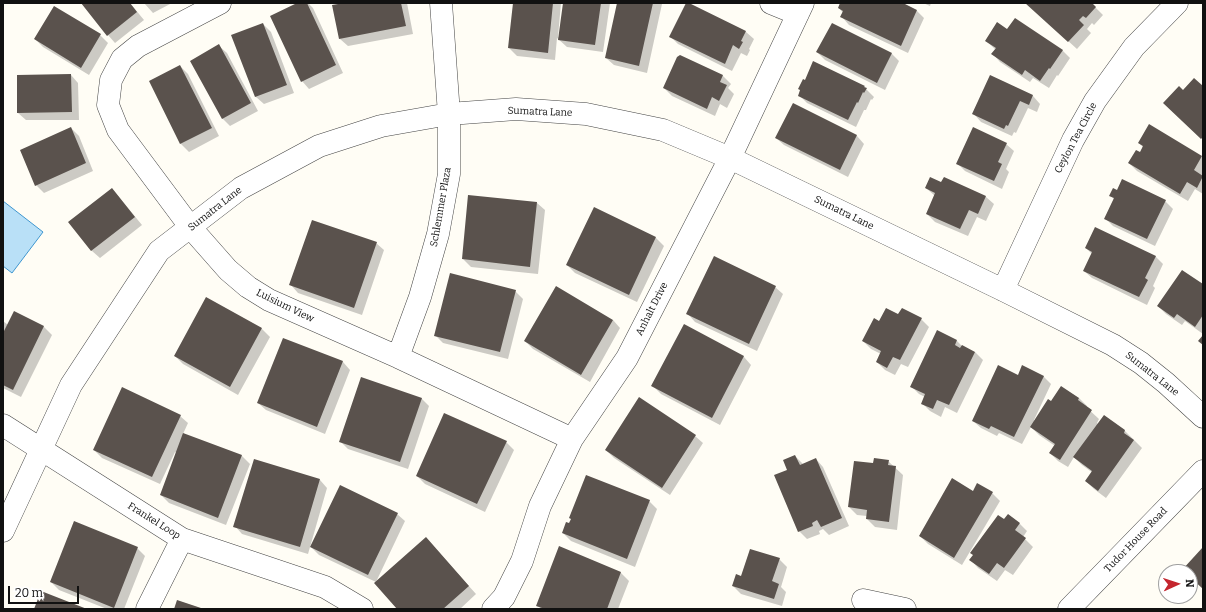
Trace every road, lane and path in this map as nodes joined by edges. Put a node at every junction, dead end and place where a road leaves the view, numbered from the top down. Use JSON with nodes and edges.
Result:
{"nodes":[{"id":1,"x":220,"y":3,"type":"edge"},
{"id":2,"x":441,"y":3,"type":"edge"},
{"id":3,"x":771,"y":3,"type":"edge"},
{"id":4,"x":1176,"y":3,"type":"edge"},
{"id":5,"x":801,"y":8,"type":"edge"},
{"id":6,"x":449,"y":114,"type":"junction"},
{"id":7,"x":730,"y":158,"type":"junction"},
{"id":8,"x":191,"y":228,"type":"junction"},
{"id":9,"x":1003,"y":290,"type":"junction"},
{"id":10,"x":398,"y":357,"type":"junction"},
{"id":11,"x":1203,"y":417,"type":"edge"},
{"id":12,"x":3,"y":425,"type":"edge"},
{"id":13,"x":572,"y":439,"type":"junction"},
{"id":14,"x":41,"y":449,"type":"junction"},
{"id":15,"x":1203,"y":471,"type":"edge"},
{"id":16,"x":3,"y":531,"type":"edge"},
{"id":17,"x":182,"y":539,"type":"junction"},
{"id":18,"x":863,"y":600,"type":"dead end"},
{"id":19,"x":147,"y":609,"type":"edge"},
{"id":20,"x":362,"y":609,"type":"edge"},
{"id":21,"x":493,"y":609,"type":"edge"},
{"id":22,"x":905,"y":609,"type":"edge"},
{"id":23,"x":1070,"y":609,"type":"edge"}],
"edges":[{"from":1,"to":8,"type":"street","name":"Luisium View"},
{"from":2,"to":6,"type":"street","name":"Schlemmer Plaza"},
{"from":3,"to":5,"type":"street"},
{"from":4,"to":9,"type":"street","name":"Ceylon Tea Circle"},
{"from":5,"to":7,"type":"street","name":"Anhalt Drive"},
{"from":6,"to":7,"type":"street","name":"Sumatra Lane"},
{"from":6,"to":8,"type":"street","name":"Sumatra Lane"},
{"from":6,"to":10,"type":"street","name":"Schlemmer Plaza"},
{"from":7,"to":9,"type":"street","name":"Sumatra Lane"},
{"from":7,"to":13,"type":"street","name":"Anhalt Drive"},
{"from":8,"to":10,"type":"street","name":"Luisium View"},
{"from":8,"to":14,"type":"street","name":"Sumatra Lane"},
{"from":9,"to":11,"type":"street","name":"Sumatra Lane"},
{"from":10,"to":13,"type":"street","name":"Luisium View"},
{"from":12,"to":14,"type":"street","name":"Frankel Loop"},
{"from":13,"to":21,"type":"street","name":"Anhalt Drive"},
{"from":14,"to":16,"type":"street","name":"Sumatra Lane"},
{"from":14,"to":17,"type":"street","name":"Frankel Loop"},
{"from":15,"to":23,"type":"street","name":"Tudor House Road"},
{"from":17,"to":19,"type":"street"},
{"from":17,"to":20,"type":"street","name":"Frankel Loop"},
{"from":18,"to":22,"type":"street"}]}
